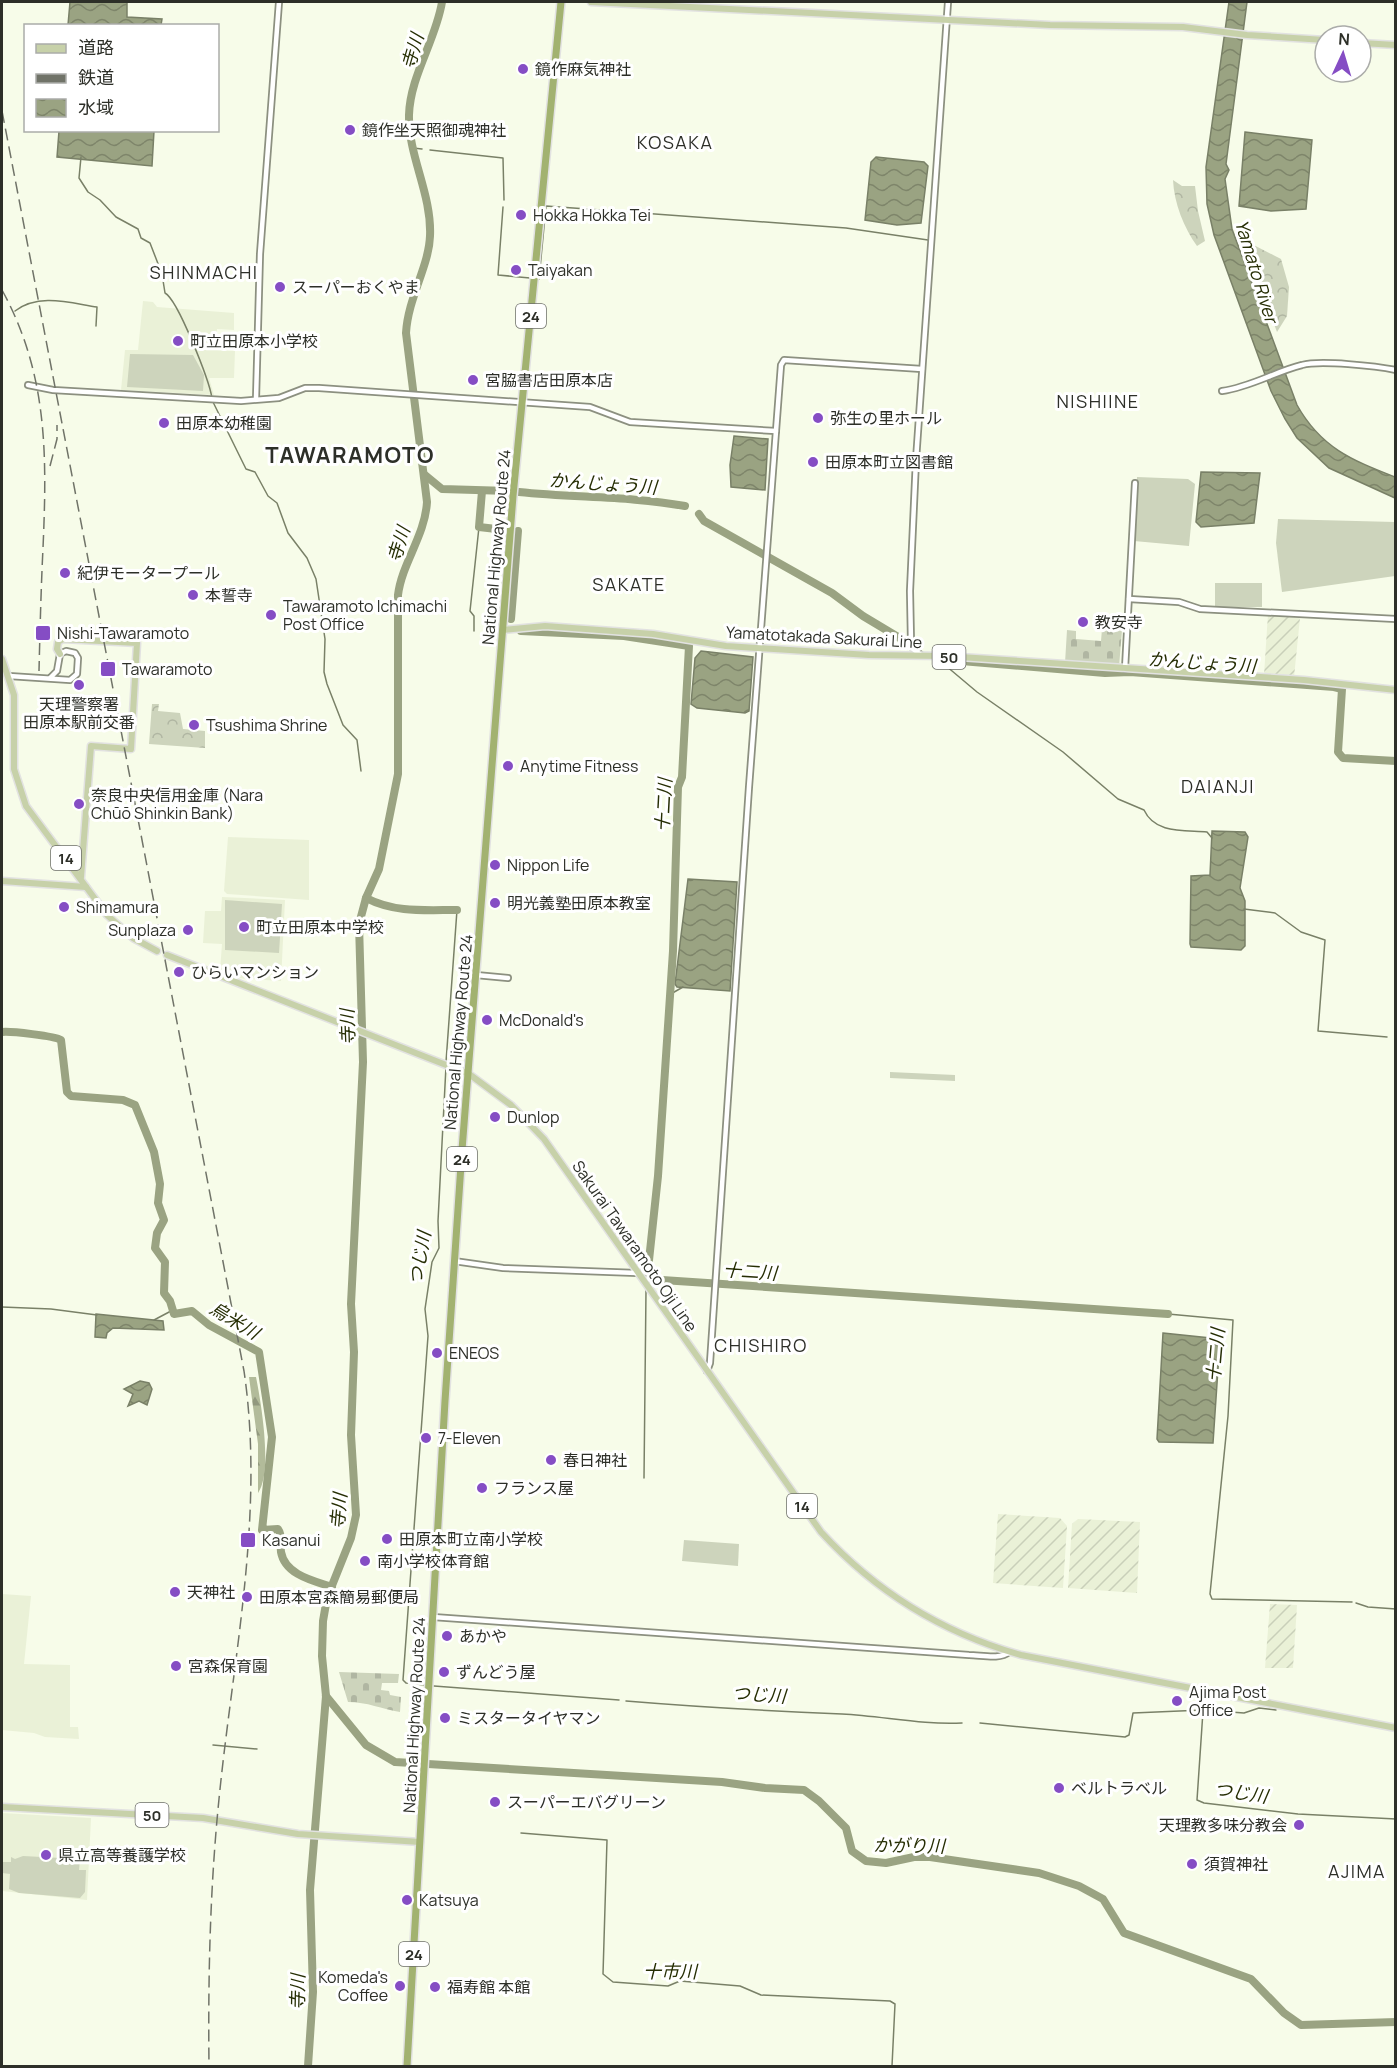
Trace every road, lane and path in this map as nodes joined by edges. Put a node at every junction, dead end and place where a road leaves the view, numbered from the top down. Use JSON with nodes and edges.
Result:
{"nodes":[{"id":1,"x":279,"y":2,"type":"edge"},
{"id":2,"x":561,"y":2,"type":"edge"},
{"id":3,"x":591,"y":2,"type":"edge"},
{"id":4,"x":948,"y":2,"type":"edge"},
{"id":5,"x":947,"y":19,"type":"junction"},
{"id":6,"x":1313,"y":39,"type":"edge"},
{"id":7,"x":1373,"y":44,"type":"edge"},
{"id":8,"x":1395,"y":45,"type":"edge"},
{"id":9,"x":922,"y":369,"type":"junction"},
{"id":10,"x":1395,"y":370,"type":"edge"},
{"id":11,"x":28,"y":385,"type":"dead end"},
{"id":12,"x":1222,"y":392,"type":"dead end"},
{"id":13,"x":256,"y":399,"type":"junction"},
{"id":14,"x":522,"y":403,"type":"junction"},
{"id":15,"x":776,"y":431,"type":"junction"},
{"id":16,"x":1135,"y":483,"type":"dead end"},
{"id":17,"x":1129,"y":599,"type":"junction"},
{"id":18,"x":1395,"y":619,"type":"edge"},
{"id":19,"x":503,"y":630,"type":"junction"},
{"id":20,"x":759,"y":647,"type":"junction"},
{"id":21,"x":60,"y":654,"type":"junction"},
{"id":22,"x":924,"y":656,"type":"junction"},
{"id":23,"x":2,"y":659,"type":"edge"},
{"id":24,"x":1125,"y":669,"type":"junction"},
{"id":25,"x":9,"y":676,"type":"junction"},
{"id":26,"x":50,"y":678,"type":"junction"},
{"id":27,"x":1395,"y":690,"type":"edge"},
{"id":28,"x":81,"y":877,"type":"junction"},
{"id":29,"x":2,"y":881,"type":"edge"},
{"id":30,"x":86,"y":887,"type":"junction"},
{"id":31,"x":157,"y":951,"type":"dead end"},
{"id":32,"x":167,"y":955,"type":"dead end"},
{"id":33,"x":476,"y":975,"type":"junction"},
{"id":34,"x":508,"y":978,"type":"dead end"},
{"id":35,"x":469,"y":1074,"type":"junction"},
{"id":36,"x":454,"y":1261,"type":"junction"},
{"id":37,"x":637,"y":1273,"type":"junction"},
{"id":38,"x":707,"y":1371,"type":"junction"},
{"id":39,"x":433,"y":1617,"type":"junction"},
{"id":40,"x":1009,"y":1652,"type":"junction"},
{"id":41,"x":1395,"y":1728,"type":"edge"},
{"id":42,"x":2,"y":1807,"type":"edge"},
{"id":43,"x":420,"y":1842,"type":"junction"},
{"id":44,"x":407,"y":2067,"type":"edge"}],
"edges":[{"from":1,"to":13,"type":"street"},
{"from":2,"to":14,"type":"highway","name":"National Highway Route 24","number":"24"},
{"from":3,"to":5,"type":"main road"},
{"from":4,"to":5,"type":"street"},
{"from":5,"to":6,"type":"main road"},
{"from":5,"to":9,"type":"street"},
{"from":7,"to":8,"type":"main road"},
{"from":9,"to":15,"type":"street"},
{"from":9,"to":22,"type":"street"},
{"from":10,"to":12,"type":"street"},
{"from":11,"to":13,"type":"street"},
{"from":13,"to":14,"type":"street"},
{"from":14,"to":15,"type":"street"},
{"from":14,"to":19,"type":"highway","name":"National Highway Route 24","number":"24"},
{"from":15,"to":20,"type":"street"},
{"from":16,"to":17,"type":"street"},
{"from":17,"to":18,"type":"street"},
{"from":17,"to":24,"type":"street"},
{"from":19,"to":20,"type":"main road","name":"Yamatotakada Sakurai Line","number":"50"},
{"from":19,"to":33,"type":"highway","name":"National Highway Route 24","number":"24"},
{"from":20,"to":22,"type":"main road","name":"Yamatotakada Sakurai Line","number":"50"},
{"from":20,"to":38,"type":"street"},
{"from":21,"to":26,"type":"street"},
{"from":21,"to":26,"type":"street"},
{"from":21,"to":28,"type":"main road"},
{"from":22,"to":24,"type":"main road","name":"Yamatotakada Sakurai Line","number":"50"},
{"from":23,"to":25,"type":"main road","number":"14"},
{"from":24,"to":27,"type":"main road","name":"Yamatotakada Sakurai Line","number":"50"},
{"from":25,"to":26,"type":"street"},
{"from":25,"to":28,"type":"main road","number":"14"},
{"from":28,"to":30,"type":"main road","number":"14"},
{"from":29,"to":30,"type":"main road"},
{"from":30,"to":31,"type":"main road","number":"14"},
{"from":32,"to":35,"type":"main road","name":"Sakurai Tawaramoto Oji Line","number":"14"},
{"from":33,"to":34,"type":"street"},
{"from":33,"to":35,"type":"highway","name":"National Highway Route 24","number":"24"},
{"from":35,"to":36,"type":"highway","name":"National Highway Route 24","number":"24"},
{"from":35,"to":37,"type":"main road","name":"Sakurai Tawaramoto Oji Line","number":"14"},
{"from":36,"to":37,"type":"street"},
{"from":36,"to":39,"type":"highway","name":"National Highway Route 24","number":"24"},
{"from":37,"to":38,"type":"main road","name":"Sakurai Tawaramoto Oji Line","number":"14"},
{"from":38,"to":40,"type":"main road","name":"Sakurai Tawaramoto Oji Line","number":"14"},
{"from":39,"to":40,"type":"street"},
{"from":39,"to":43,"type":"highway","name":"National Highway Route 24","number":"24"},
{"from":40,"to":41,"type":"main road","name":"Sakurai Tawaramoto Oji Line","number":"14"},
{"from":42,"to":43,"type":"main road","number":"50"},
{"from":43,"to":44,"type":"highway","name":"National Highway Route 24","number":"24"}]}
